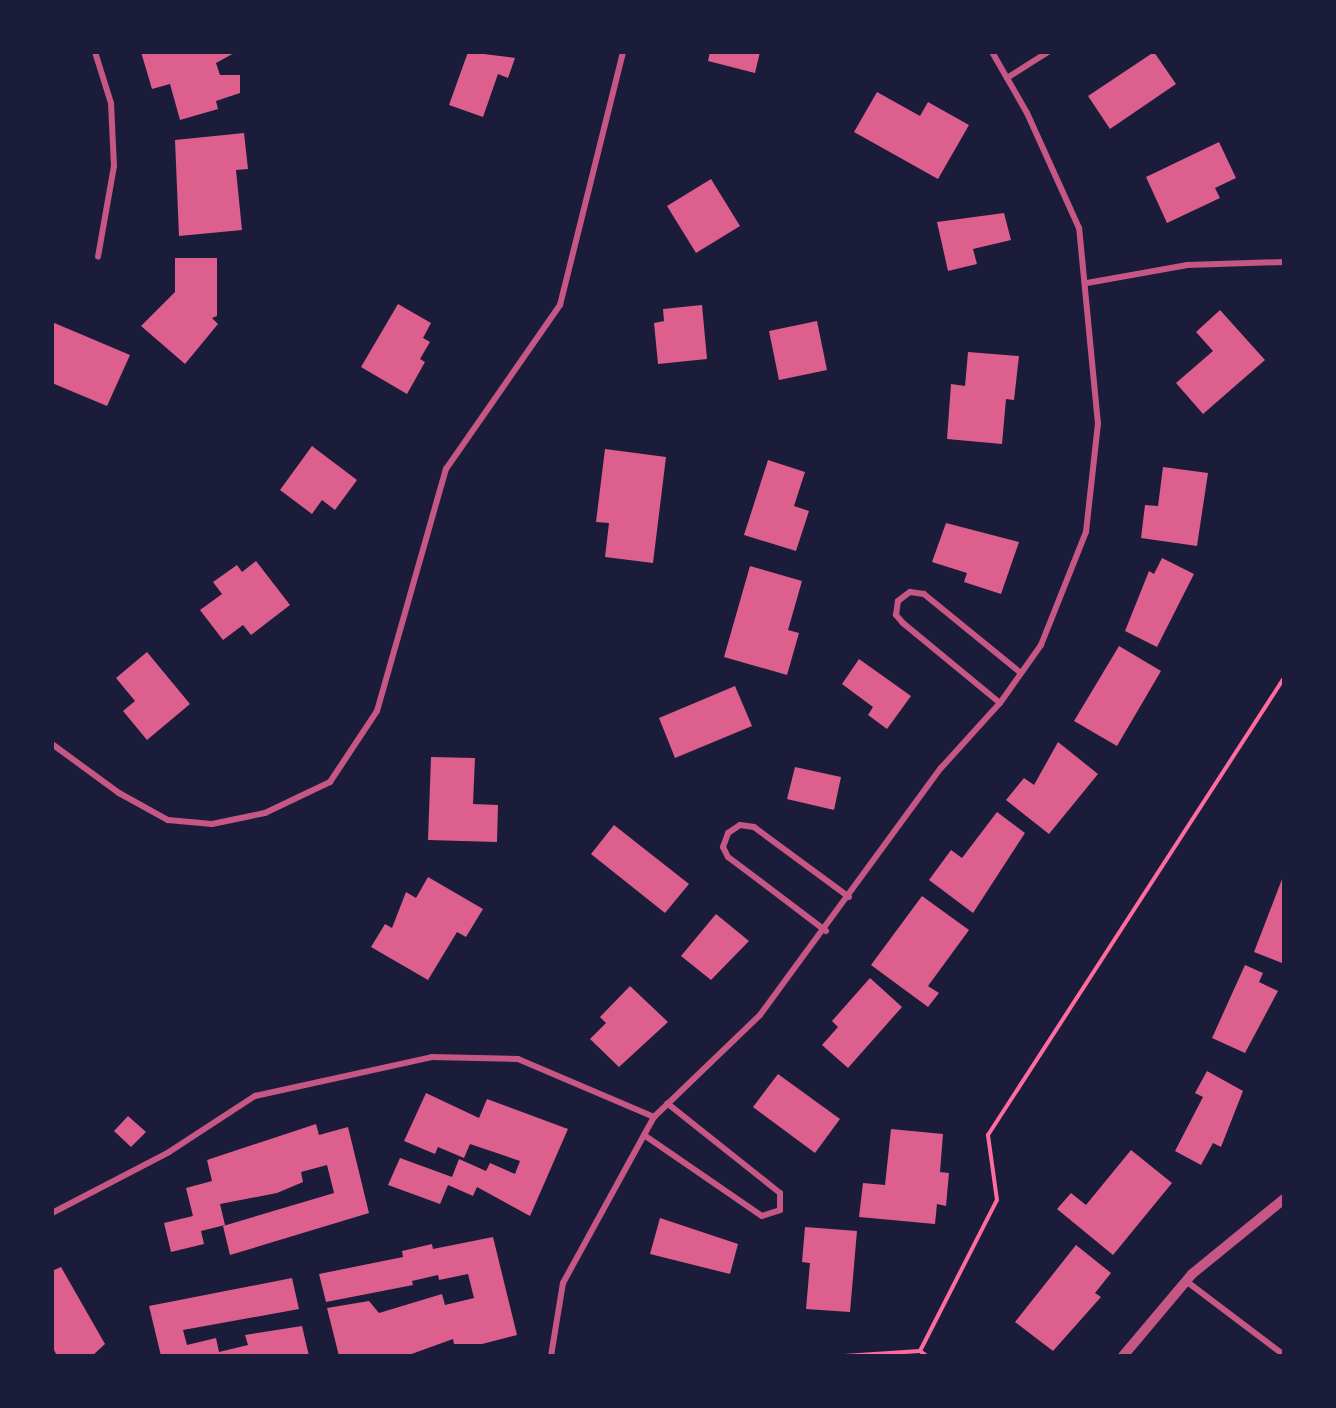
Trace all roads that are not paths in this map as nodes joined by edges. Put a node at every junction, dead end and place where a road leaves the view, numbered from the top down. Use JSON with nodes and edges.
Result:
{"nodes":[{"id":1,"x":95,"y":52,"type":"edge"},
{"id":2,"x":623,"y":52,"type":"edge"},
{"id":3,"x":992,"y":52,"type":"edge"},
{"id":4,"x":1048,"y":52,"type":"edge"},
{"id":5,"x":1006,"y":78,"type":"junction"},
{"id":6,"x":98,"y":257,"type":"dead end"},
{"id":7,"x":1284,"y":262,"type":"edge"},
{"id":8,"x":1087,"y":283,"type":"junction"},
{"id":9,"x":1021,"y":673,"type":"junction"},
{"id":10,"x":1000,"y":703,"type":"junction"},
{"id":11,"x":52,"y":744,"type":"edge"},
{"id":12,"x":849,"y":897,"type":"junction"},
{"id":13,"x":826,"y":930,"type":"junction"},
{"id":14,"x":667,"y":1103,"type":"junction"},
{"id":15,"x":654,"y":1117,"type":"junction"},
{"id":16,"x":644,"y":1135,"type":"junction"},
{"id":17,"x":1284,"y":1199,"type":"edge"},
{"id":18,"x":52,"y":1213,"type":"edge"},
{"id":19,"x":1186,"y":1281,"type":"junction"},
{"id":20,"x":1284,"y":1354,"type":"edge"},
{"id":21,"x":551,"y":1356,"type":"edge"},
{"id":22,"x":1123,"y":1356,"type":"edge"}],
"edges":[{"from":1,"to":6,"type":"street"},
{"from":2,"to":11,"type":"street"},
{"from":3,"to":5,"type":"street"},
{"from":4,"to":5,"type":"street"},
{"from":5,"to":8,"type":"street"},
{"from":7,"to":8,"type":"street"},
{"from":8,"to":9,"type":"street"},
{"from":9,"to":10,"type":"street"},
{"from":9,"to":10,"type":"street"},
{"from":10,"to":12,"type":"street"},
{"from":12,"to":13,"type":"street"},
{"from":12,"to":13,"type":"street"},
{"from":13,"to":14,"type":"street"},
{"from":14,"to":15,"type":"street"},
{"from":14,"to":16,"type":"street"},
{"from":15,"to":16,"type":"street"},
{"from":15,"to":18,"type":"street"},
{"from":16,"to":21,"type":"street"},
{"from":17,"to":19,"type":"street"},
{"from":19,"to":20,"type":"street"},
{"from":19,"to":22,"type":"street"}]}
